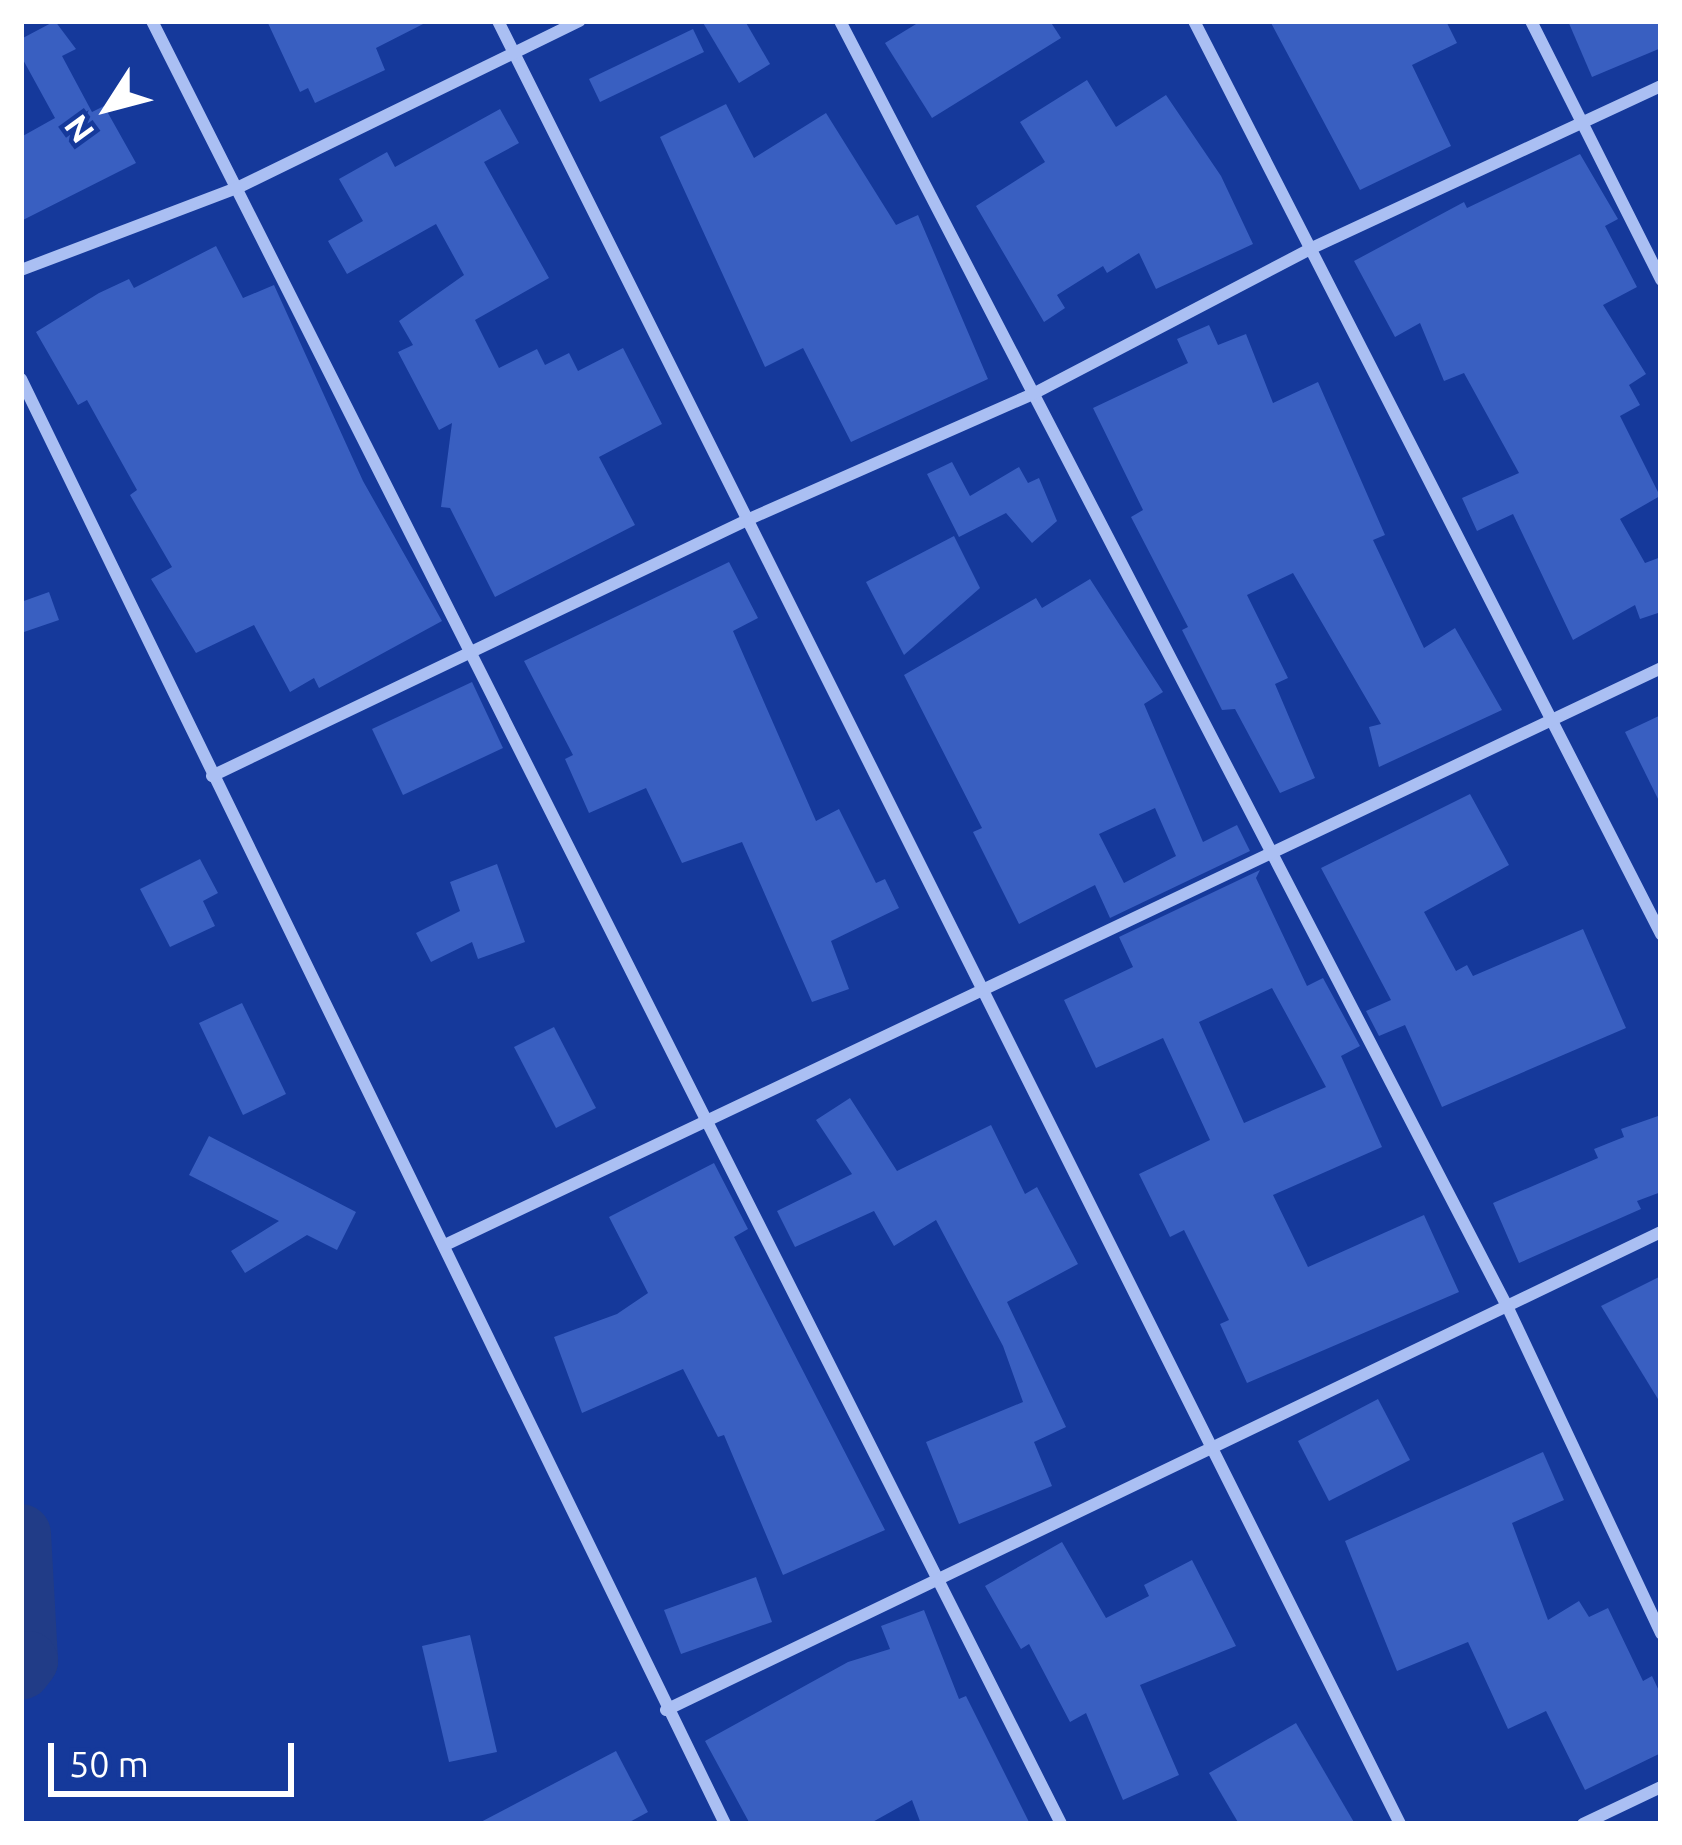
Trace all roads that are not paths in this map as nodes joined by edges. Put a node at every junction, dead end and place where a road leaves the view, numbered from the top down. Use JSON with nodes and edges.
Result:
{"nodes":[{"id":1,"x":152,"y":21,"type":"edge"},
{"id":2,"x":498,"y":21,"type":"edge"},
{"id":3,"x":579,"y":21,"type":"edge"},
{"id":4,"x":840,"y":21,"type":"edge"},
{"id":5,"x":1194,"y":21,"type":"edge"},
{"id":6,"x":1531,"y":21,"type":"edge"},
{"id":7,"x":512,"y":52,"type":"junction"},
{"id":8,"x":1661,"y":86,"type":"edge"},
{"id":9,"x":1583,"y":125,"type":"junction"},
{"id":10,"x":237,"y":188,"type":"junction"},
{"id":11,"x":1312,"y":248,"type":"junction"},
{"id":12,"x":21,"y":270,"type":"edge"},
{"id":13,"x":1661,"y":280,"type":"edge"},
{"id":14,"x":21,"y":379,"type":"edge"},
{"id":15,"x":1031,"y":395,"type":"junction"},
{"id":16,"x":747,"y":520,"type":"junction"},
{"id":17,"x":472,"y":656,"type":"junction"},
{"id":18,"x":1661,"y":668,"type":"edge"},
{"id":19,"x":1554,"y":720,"type":"junction"},
{"id":20,"x":212,"y":776,"type":"junction"},
{"id":21,"x":1270,"y":850,"type":"junction"},
{"id":22,"x":1661,"y":934,"type":"edge"},
{"id":23,"x":982,"y":989,"type":"junction"},
{"id":24,"x":705,"y":1118,"type":"junction"},
{"id":25,"x":1661,"y":1232,"type":"edge"},
{"id":26,"x":445,"y":1245,"type":"junction"},
{"id":27,"x":1507,"y":1306,"type":"junction"},
{"id":28,"x":1211,"y":1448,"type":"junction"},
{"id":29,"x":938,"y":1580,"type":"junction"},
{"id":30,"x":1661,"y":1634,"type":"edge"},
{"id":31,"x":666,"y":1710,"type":"junction"},
{"id":32,"x":1661,"y":1787,"type":"edge"},
{"id":33,"x":725,"y":1824,"type":"edge"},
{"id":34,"x":1061,"y":1824,"type":"edge"},
{"id":35,"x":1400,"y":1824,"type":"edge"},
{"id":36,"x":1583,"y":1824,"type":"edge"}],
"edges":[{"from":1,"to":10,"type":"street"},
{"from":2,"to":7,"type":"street"},
{"from":3,"to":7,"type":"street"},
{"from":4,"to":15,"type":"street"},
{"from":5,"to":11,"type":"street"},
{"from":6,"to":9,"type":"street"},
{"from":7,"to":10,"type":"street"},
{"from":7,"to":16,"type":"street"},
{"from":8,"to":9,"type":"street"},
{"from":9,"to":11,"type":"street"},
{"from":9,"to":13,"type":"street"},
{"from":10,"to":12,"type":"street"},
{"from":10,"to":17,"type":"street"},
{"from":11,"to":15,"type":"street"},
{"from":11,"to":19,"type":"street"},
{"from":14,"to":20,"type":"street"},
{"from":15,"to":16,"type":"street"},
{"from":15,"to":21,"type":"street"},
{"from":16,"to":17,"type":"street"},
{"from":16,"to":23,"type":"street"},
{"from":17,"to":20,"type":"street"},
{"from":17,"to":24,"type":"street"},
{"from":18,"to":19,"type":"street"},
{"from":19,"to":21,"type":"street"},
{"from":19,"to":22,"type":"street"},
{"from":20,"to":26,"type":"street"},
{"from":21,"to":23,"type":"street"},
{"from":21,"to":27,"type":"street"},
{"from":23,"to":24,"type":"street"},
{"from":23,"to":28,"type":"street"},
{"from":24,"to":26,"type":"street"},
{"from":24,"to":29,"type":"street"},
{"from":25,"to":27,"type":"street"},
{"from":26,"to":31,"type":"street"},
{"from":27,"to":28,"type":"street"},
{"from":27,"to":30,"type":"street"},
{"from":28,"to":29,"type":"street"},
{"from":28,"to":35,"type":"street"},
{"from":29,"to":31,"type":"street"},
{"from":29,"to":34,"type":"street"},
{"from":31,"to":33,"type":"street"},
{"from":32,"to":36,"type":"street"}]}
